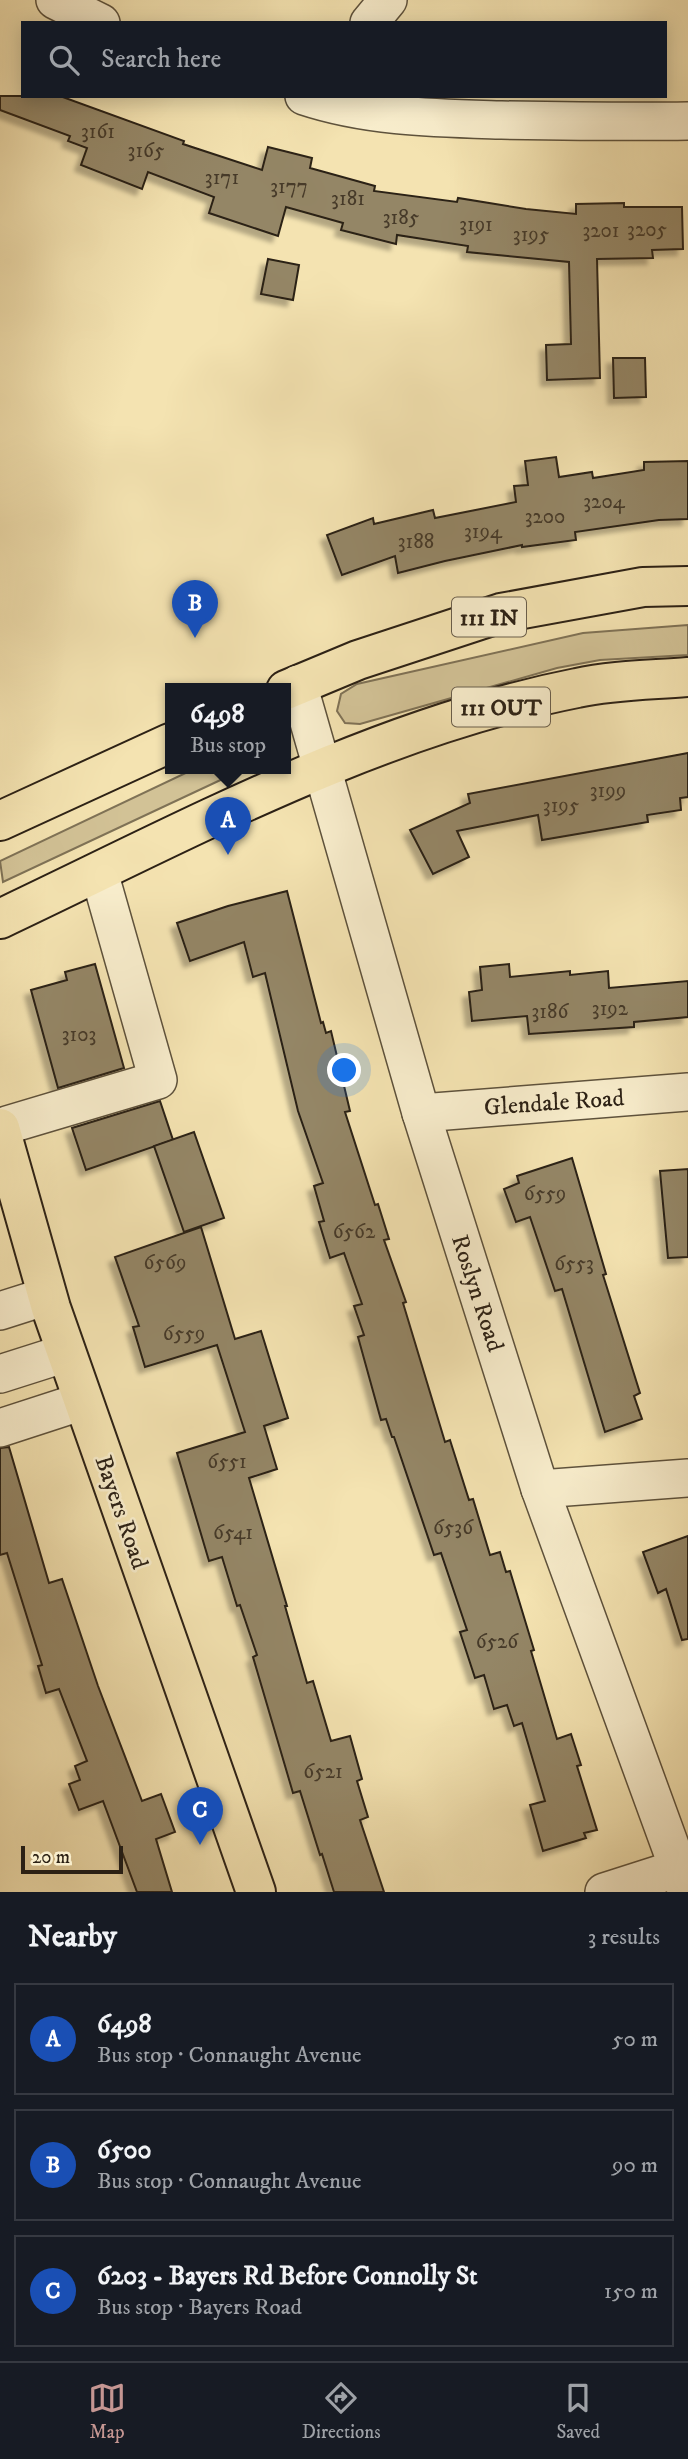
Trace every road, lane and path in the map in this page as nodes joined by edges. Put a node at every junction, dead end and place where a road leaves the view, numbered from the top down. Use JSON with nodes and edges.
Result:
{"nodes":[{"id":1,"x":55,"y":0,"type":"edge"},
{"id":2,"x":388,"y":0,"type":"edge"},
{"id":3,"x":97,"y":21,"type":"edge"},
{"id":4,"x":371,"y":21,"type":"edge"},
{"id":5,"x":315,"y":98,"type":"edge"},
{"id":6,"x":688,"y":121,"type":"edge"},
{"id":7,"x":688,"y":586,"type":"edge"},
{"id":8,"x":688,"y":677,"type":"edge"},
{"id":9,"x":292,"y":687,"type":"edge"},
{"id":10,"x":165,"y":745,"type":"edge"},
{"id":11,"x":320,"y":767,"type":"junction"},
{"id":12,"x":0,"y":821,"type":"edge"},
{"id":13,"x":99,"y":872,"type":"junction"},
{"id":14,"x":0,"y":919,"type":"edge"},
{"id":15,"x":688,"y":1091,"type":"edge"},
{"id":16,"x":421,"y":1112,"type":"junction"},
{"id":17,"x":0,"y":1127,"type":"edge"},
{"id":18,"x":47,"y":1296,"type":"junction"},
{"id":19,"x":0,"y":1311,"type":"edge"},
{"id":20,"x":66,"y":1353,"type":"junction"},
{"id":21,"x":0,"y":1374,"type":"edge"},
{"id":22,"x":83,"y":1401,"type":"junction"},
{"id":23,"x":0,"y":1428,"type":"edge"},
{"id":24,"x":688,"y":1478,"type":"edge"},
{"id":25,"x":540,"y":1489,"type":"junction"},
{"id":26,"x":685,"y":1876,"type":"edge"},
{"id":27,"x":256,"y":1892,"type":"edge"},
{"id":28,"x":604,"y":1892,"type":"edge"}],
"edges":[{"from":1,"to":3,"type":"street"},
{"from":2,"to":4,"type":"street"},
{"from":5,"to":6,"type":"street"},
{"from":7,"to":9,"type":"main road","number":"111 IN"},
{"from":8,"to":11,"type":"main road","number":"111 OUT"},
{"from":9,"to":11,"type":"street","name":"Roslyn Road"},
{"from":10,"to":12,"type":"main road"},
{"from":11,"to":13,"type":"main road","number":"111 OUT"},
{"from":11,"to":16,"type":"street","name":"Roslyn Road"},
{"from":13,"to":14,"type":"main road","number":"111 OUT"},
{"from":13,"to":17,"type":"street"},
{"from":15,"to":16,"type":"street","name":"Glendale Road"},
{"from":16,"to":25,"type":"street","name":"Roslyn Road"},
{"from":17,"to":18,"type":"main road","name":"Bayers Road"},
{"from":18,"to":19,"type":"street"},
{"from":18,"to":20,"type":"main road","name":"Bayers Road"},
{"from":20,"to":21,"type":"street"},
{"from":20,"to":22,"type":"main road","name":"Bayers Road"},
{"from":22,"to":23,"type":"street"},
{"from":22,"to":27,"type":"main road","name":"Bayers Road"},
{"from":24,"to":25,"type":"street"},
{"from":25,"to":26,"type":"street","name":"Roslyn Road"},
{"from":26,"to":28,"type":"street"}]}
